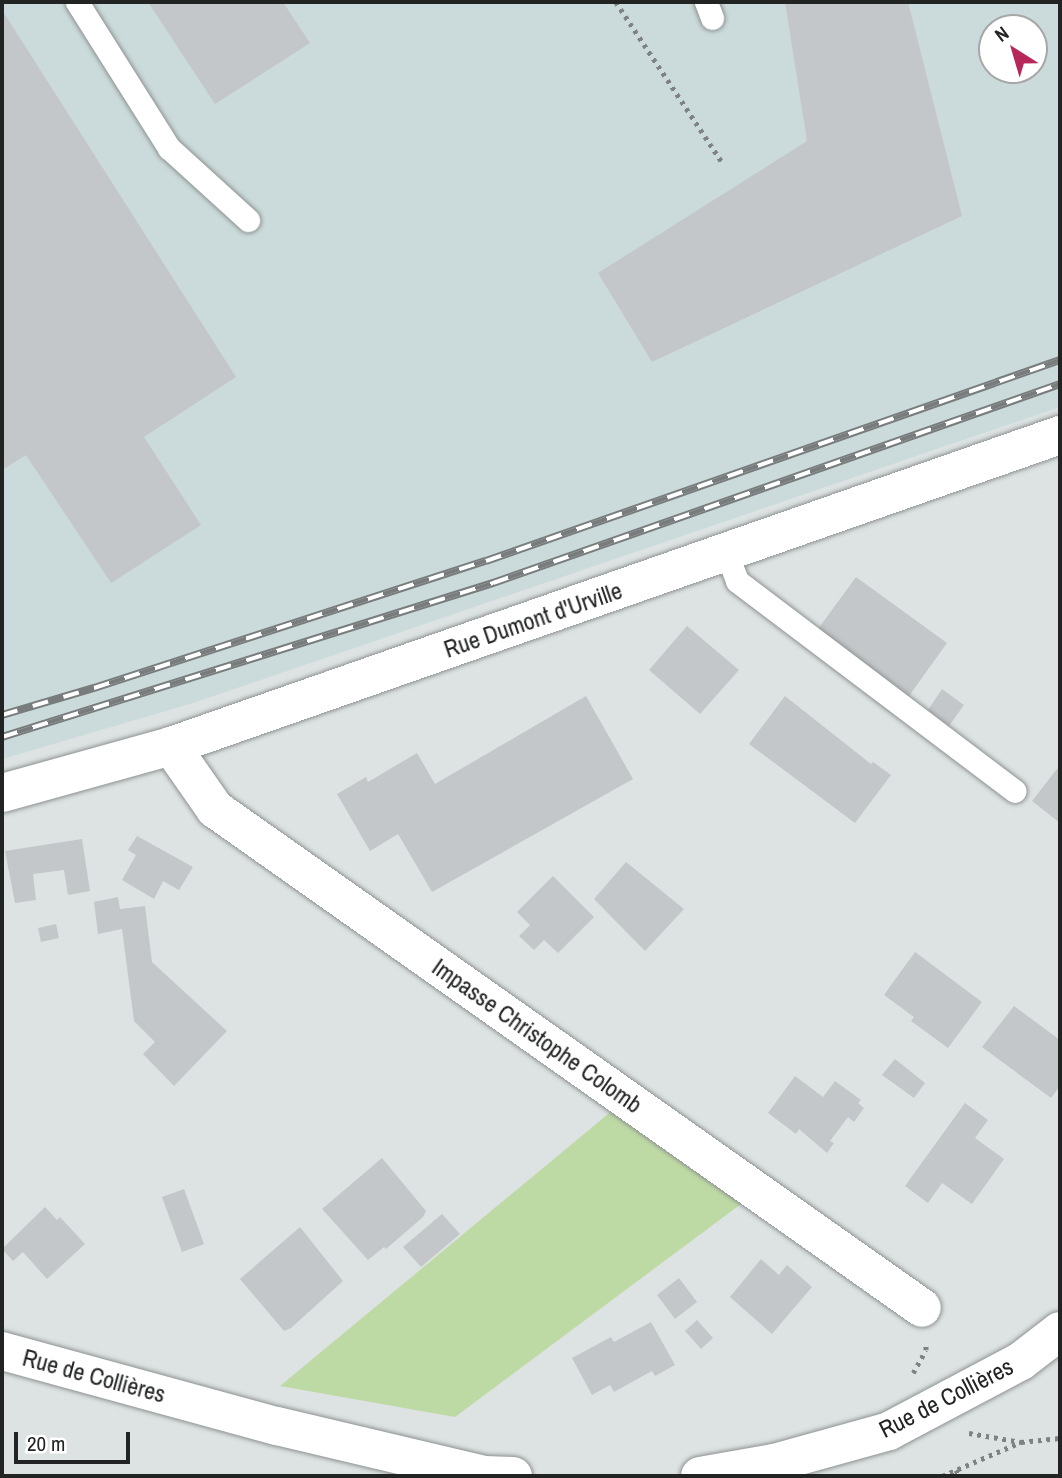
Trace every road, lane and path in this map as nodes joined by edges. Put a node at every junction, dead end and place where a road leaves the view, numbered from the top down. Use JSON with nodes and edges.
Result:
{"nodes":[{"id":1,"x":77,"y":2,"type":"edge"},
{"id":2,"x":616,"y":2,"type":"edge"},
{"id":3,"x":722,"y":162,"type":"dead end"},
{"id":4,"x":248,"y":220,"type":"dead end"},
{"id":5,"x":1060,"y":435,"type":"edge"},
{"id":6,"x":726,"y":552,"type":"junction"},
{"id":7,"x":171,"y":747,"type":"junction"},
{"id":8,"x":1016,"y":791,"type":"dead end"},
{"id":9,"x":2,"y":793,"type":"edge"},
{"id":10,"x":922,"y":1308,"type":"dead end"},
{"id":11,"x":1060,"y":1331,"type":"edge"},
{"id":12,"x":2,"y":1351,"type":"edge"},
{"id":13,"x":967,"y":1433,"type":"dead end"},
{"id":14,"x":1060,"y":1438,"type":"edge"},
{"id":15,"x":1021,"y":1442,"type":"junction"},
{"id":16,"x":956,"y":1470,"type":"junction"},
{"id":17,"x":513,"y":1476,"type":"edge"},
{"id":18,"x":700,"y":1476,"type":"edge"},
{"id":19,"x":942,"y":1476,"type":"edge"},
{"id":20,"x":960,"y":1476,"type":"edge"}],
"edges":[{"from":1,"to":4,"type":"lane"},
{"from":2,"to":3,"type":"path"},
{"from":5,"to":6,"type":"street","name":"Rue Dumont d'Urville"},
{"from":6,"to":7,"type":"street","name":"Rue Dumont d'Urville"},
{"from":6,"to":8,"type":"lane"},
{"from":7,"to":9,"type":"street","name":"Rue Dumont d'Urville"},
{"from":7,"to":10,"type":"street","name":"Impasse Christophe Colomb"},
{"from":11,"to":18,"type":"street","name":"Rue de Collières"},
{"from":12,"to":17,"type":"street","name":"Rue de Collières"},
{"from":13,"to":15,"type":"path"},
{"from":14,"to":15,"type":"path"},
{"from":15,"to":16,"type":"path"},
{"from":16,"to":19,"type":"path"},
{"from":16,"to":20,"type":"path"}]}
